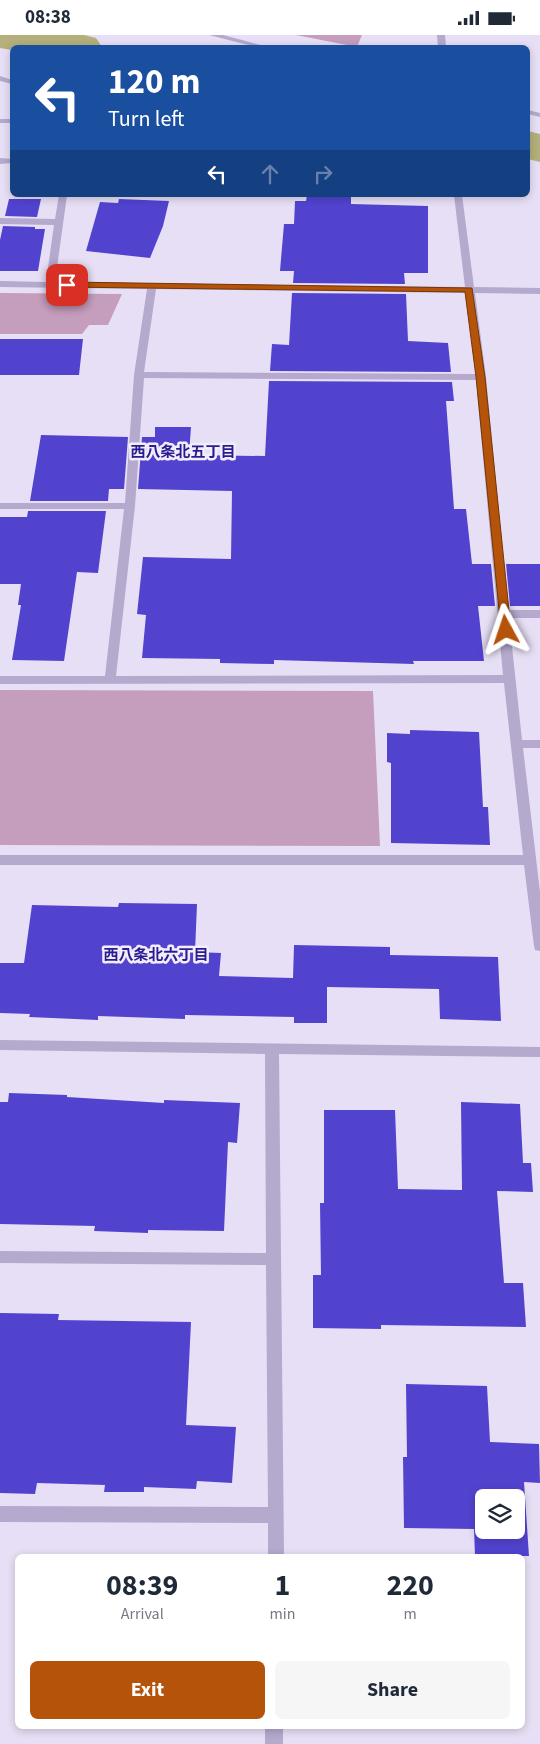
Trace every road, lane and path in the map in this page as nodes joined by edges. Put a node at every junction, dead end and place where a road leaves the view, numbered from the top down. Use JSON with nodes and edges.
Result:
{"nodes":[{"id":1,"x":212,"y":35,"type":"edge"},
{"id":2,"x":255,"y":45,"type":"edge"},
{"id":3,"x":63,"y":197,"type":"edge"},
{"id":4,"x":458,"y":197,"type":"edge"},
{"id":5,"x":0,"y":221,"type":"edge"},
{"id":6,"x":59,"y":222,"type":"junction"},
{"id":7,"x":0,"y":284,"type":"edge"},
{"id":8,"x":50,"y":285,"type":"junction"},
{"id":9,"x":152,"y":285,"type":"junction"},
{"id":10,"x":469,"y":289,"type":"junction"},
{"id":11,"x":540,"y":291,"type":"edge"},
{"id":12,"x":139,"y":375,"type":"junction"},
{"id":13,"x":481,"y":377,"type":"junction"},
{"id":14,"x":0,"y":506,"type":"edge"},
{"id":15,"x":130,"y":506,"type":"junction"},
{"id":16,"x":505,"y":614,"type":"junction"},
{"id":17,"x":540,"y":614,"type":"edge"},
{"id":18,"x":509,"y":679,"type":"junction"},
{"id":19,"x":0,"y":680,"type":"edge"},
{"id":20,"x":110,"y":681,"type":"junction"},
{"id":21,"x":518,"y":744,"type":"junction"},
{"id":22,"x":540,"y":744,"type":"edge"},
{"id":23,"x":0,"y":860,"type":"edge"},
{"id":24,"x":531,"y":860,"type":"junction"},
{"id":25,"x":538,"y":899,"type":"edge"},
{"id":26,"x":540,"y":946,"type":"edge"},
{"id":27,"x":0,"y":1045,"type":"edge"},
{"id":28,"x":272,"y":1049,"type":"junction"},
{"id":29,"x":540,"y":1051,"type":"edge"},
{"id":30,"x":0,"y":1257,"type":"edge"},
{"id":31,"x":273,"y":1259,"type":"junction"},
{"id":32,"x":0,"y":1514,"type":"edge"},
{"id":33,"x":276,"y":1515,"type":"junction"},
{"id":34,"x":276,"y":1554,"type":"edge"},
{"id":35,"x":274,"y":1729,"type":"edge"},
{"id":36,"x":274,"y":1744,"type":"edge"}],
"edges":[{"from":1,"to":2,"type":"street"},
{"from":3,"to":6,"type":"street"},
{"from":4,"to":10,"type":"street"},
{"from":5,"to":6,"type":"street"},
{"from":6,"to":8,"type":"street"},
{"from":7,"to":8,"type":"street"},
{"from":8,"to":9,"type":"street"},
{"from":9,"to":10,"type":"street"},
{"from":9,"to":12,"type":"street"},
{"from":10,"to":11,"type":"street"},
{"from":10,"to":13,"type":"street"},
{"from":12,"to":13,"type":"street"},
{"from":12,"to":15,"type":"street"},
{"from":13,"to":16,"type":"street"},
{"from":14,"to":15,"type":"street"},
{"from":15,"to":20,"type":"street"},
{"from":16,"to":17,"type":"street"},
{"from":16,"to":18,"type":"street"},
{"from":18,"to":20,"type":"street"},
{"from":18,"to":21,"type":"street"},
{"from":19,"to":20,"type":"street"},
{"from":21,"to":22,"type":"street"},
{"from":21,"to":24,"type":"street"},
{"from":23,"to":24,"type":"street"},
{"from":24,"to":25,"type":"street"},
{"from":25,"to":26,"type":"street"},
{"from":27,"to":28,"type":"street"},
{"from":28,"to":29,"type":"street"},
{"from":28,"to":31,"type":"street"},
{"from":30,"to":31,"type":"street"},
{"from":31,"to":33,"type":"street"},
{"from":32,"to":33,"type":"street"},
{"from":33,"to":34,"type":"street"},
{"from":35,"to":36,"type":"street"}]}
